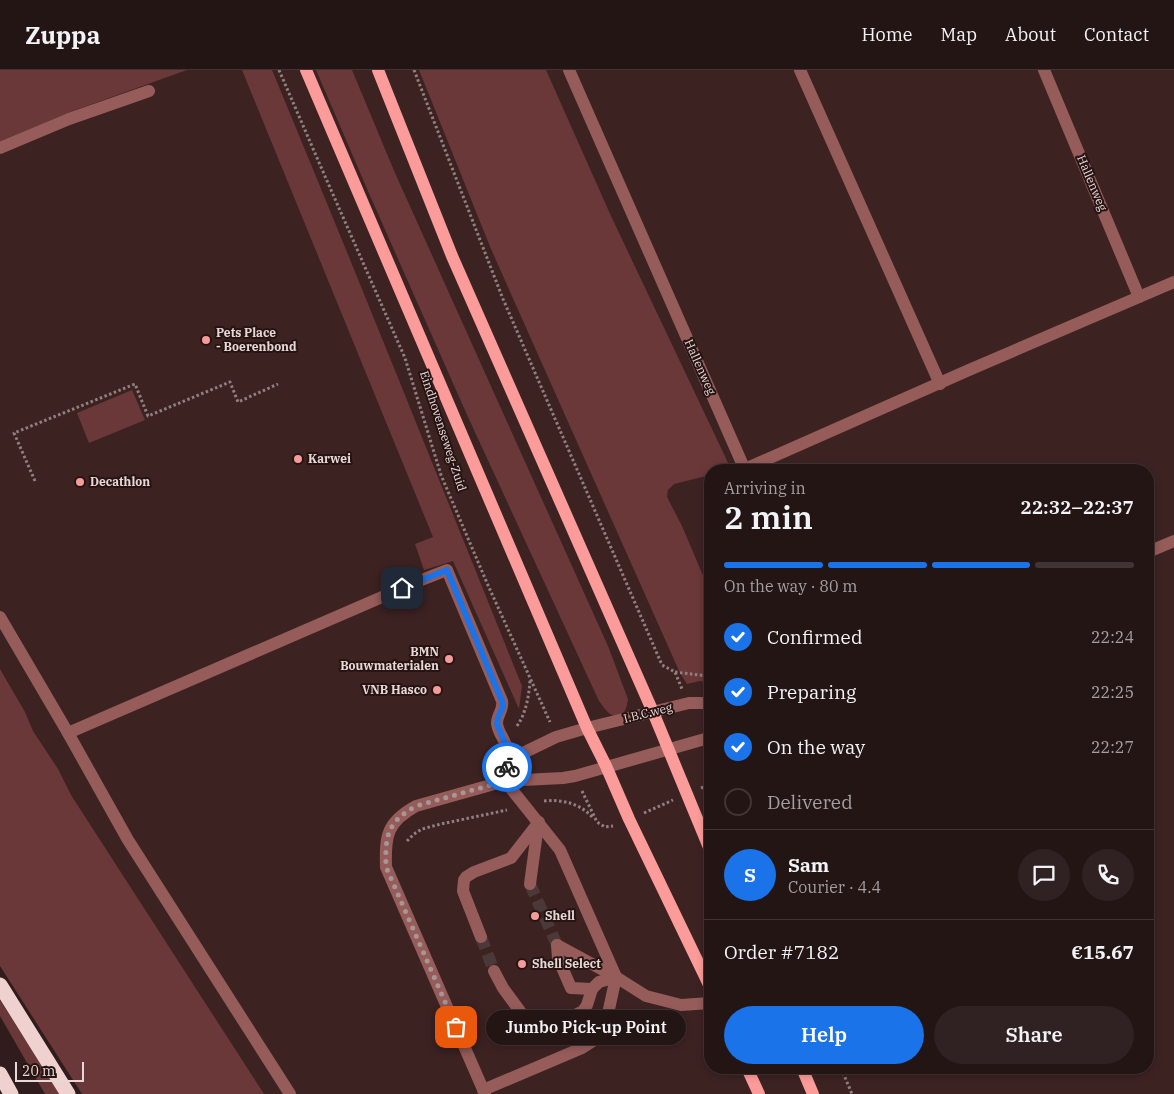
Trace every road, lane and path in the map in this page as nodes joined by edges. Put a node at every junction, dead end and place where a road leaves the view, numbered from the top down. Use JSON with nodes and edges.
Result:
{"nodes":[{"id":1,"x":280,"y":70,"type":"edge"},
{"id":2,"x":306,"y":70,"type":"edge"},
{"id":3,"x":378,"y":70,"type":"edge"},
{"id":4,"x":414,"y":70,"type":"edge"},
{"id":5,"x":569,"y":70,"type":"edge"},
{"id":6,"x":800,"y":70,"type":"edge"},
{"id":7,"x":1044,"y":70,"type":"edge"},
{"id":8,"x":149,"y":91,"type":"dead end"},
{"id":9,"x":0,"y":148,"type":"edge"},
{"id":10,"x":1174,"y":282,"type":"edge"},
{"id":11,"x":1139,"y":297,"type":"junction"},
{"id":12,"x":278,"y":384,"type":"dead end"},
{"id":13,"x":940,"y":384,"type":"junction"},
{"id":14,"x":742,"y":464,"type":"edge"},
{"id":15,"x":759,"y":464,"type":"edge"},
{"id":16,"x":35,"y":481,"type":"dead end"},
{"id":17,"x":1174,"y":541,"type":"edge"},
{"id":18,"x":1154,"y":549,"type":"edge"},
{"id":19,"x":0,"y":617,"type":"edge"},
{"id":20,"x":675,"y":672,"type":"junction"},
{"id":21,"x":704,"y":676,"type":"edge"},
{"id":22,"x":530,"y":679,"type":"junction"},
{"id":23,"x":689,"y":703,"type":"junction"},
{"id":24,"x":704,"y":703,"type":"edge"},
{"id":25,"x":653,"y":712,"type":"junction"},
{"id":26,"x":587,"y":728,"type":"junction"},
{"id":27,"x":68,"y":733,"type":"junction"},
{"id":28,"x":501,"y":733,"type":"junction"},
{"id":29,"x":556,"y":737,"type":"junction"},
{"id":30,"x":704,"y":739,"type":"edge"},
{"id":31,"x":668,"y":750,"type":"junction"},
{"id":32,"x":606,"y":766,"type":"junction"},
{"id":33,"x":575,"y":776,"type":"junction"},
{"id":34,"x":505,"y":781,"type":"junction"},
{"id":35,"x":704,"y":787,"type":"edge"},
{"id":36,"x":686,"y":794,"type":"junction"},
{"id":37,"x":525,"y":806,"type":"junction"},
{"id":38,"x":629,"y":820,"type":"junction"},
{"id":39,"x":538,"y":822,"type":"junction"},
{"id":40,"x":597,"y":822,"type":"junction"},
{"id":41,"x":704,"y":836,"type":"edge"},
{"id":42,"x":403,"y":846,"type":"dead end"},
{"id":43,"x":530,"y":884,"type":"tunnel mouth"},
{"id":44,"x":480,"y":937,"type":"tunnel mouth"},
{"id":45,"x":494,"y":971,"type":"tunnel mouth"},
{"id":46,"x":704,"y":975,"type":"edge"},
{"id":47,"x":616,"y":977,"type":"junction"},
{"id":48,"x":0,"y":985,"type":"edge"},
{"id":49,"x":592,"y":989,"type":"junction"},
{"id":50,"x":704,"y":1003,"type":"edge"},
{"id":51,"x":0,"y":1074,"type":"edge"},
{"id":52,"x":750,"y":1074,"type":"edge"},
{"id":53,"x":805,"y":1074,"type":"edge"},
{"id":54,"x":844,"y":1074,"type":"edge"},
{"id":55,"x":484,"y":1092,"type":"edge"},
{"id":56,"x":11,"y":1094,"type":"edge"},
{"id":57,"x":68,"y":1094,"type":"edge"},
{"id":58,"x":290,"y":1094,"type":"edge"},
{"id":59,"x":759,"y":1094,"type":"edge"},
{"id":60,"x":813,"y":1094,"type":"edge"},
{"id":61,"x":852,"y":1094,"type":"edge"}],
"edges":[{"from":1,"to":22,"type":"path","name":"Eindhovenseweg-Zuid"},
{"from":2,"to":26,"type":"main road","name":"Eindhovenseweg-Zuid"},
{"from":3,"to":25,"type":"main road"},
{"from":4,"to":20,"type":"path"},
{"from":5,"to":14,"type":"street","name":"Hallenweg"},
{"from":6,"to":13,"type":"street"},
{"from":7,"to":11,"type":"street","name":"Hallenweg"},
{"from":8,"to":9,"type":"street"},
{"from":10,"to":11,"type":"street","name":"Hallenweg"},
{"from":11,"to":13,"type":"street","name":"Hallenweg"},
{"from":12,"to":16,"type":"path"},
{"from":13,"to":15,"type":"street","name":"Hallenweg"},
{"from":17,"to":18,"type":"street"},
{"from":19,"to":27,"type":"street"},
{"from":20,"to":21,"type":"path"},
{"from":20,"to":23,"type":"path"},
{"from":22,"to":28,"type":"path"},
{"from":22,"to":29,"type":"path","name":"Eindhovenseweg-Zuid"},
{"from":23,"to":24,"type":"street","name":"I.B.C.weg"},
{"from":23,"to":25,"type":"street","name":"I.B.C.weg"},
{"from":25,"to":26,"type":"street","name":"I.B.C.weg"},
{"from":25,"to":31,"type":"main road"},
{"from":26,"to":29,"type":"street","name":"I.B.C.weg"},
{"from":26,"to":32,"type":"main road","name":"Eindhovenseweg-Zuid"},
{"from":27,"to":28,"type":"street"},
{"from":27,"to":58,"type":"street"},
{"from":28,"to":34,"type":"street"},
{"from":29,"to":34,"type":"street","name":"I.B.C.weg"},
{"from":30,"to":31,"type":"street"},
{"from":31,"to":32,"type":"street"},
{"from":31,"to":36,"type":"main road"},
{"from":32,"to":33,"type":"street"},
{"from":32,"to":38,"type":"main road","name":"Eindhovenseweg-Zuid"},
{"from":33,"to":34,"type":"street"},
{"from":33,"to":40,"type":"path"},
{"from":34,"to":37,"type":"street"},
{"from":34,"to":55,"type":"street"},
{"from":35,"to":36,"type":"path"},
{"from":36,"to":38,"type":"path"},
{"from":36,"to":41,"type":"main road"},
{"from":37,"to":39,"type":"street"},
{"from":37,"to":40,"type":"path"},
{"from":37,"to":42,"type":"path"},
{"from":38,"to":40,"type":"path"},
{"from":38,"to":46,"type":"main road","name":"Eindhovenseweg-Zuid"},
{"from":39,"to":43,"type":"street"},
{"from":39,"to":44,"type":"street"},
{"from":39,"to":47,"type":"street"},
{"from":45,"to":49,"type":"street"},
{"from":47,"to":49,"type":"street"},
{"from":47,"to":49,"type":"street"},
{"from":47,"to":50,"type":"street"},
{"from":47,"to":55,"type":"street"},
{"from":48,"to":57,"type":"highway"},
{"from":51,"to":56,"type":"highway"},
{"from":52,"to":59,"type":"main road"},
{"from":53,"to":60,"type":"main road"},
{"from":54,"to":61,"type":"path"}]}
